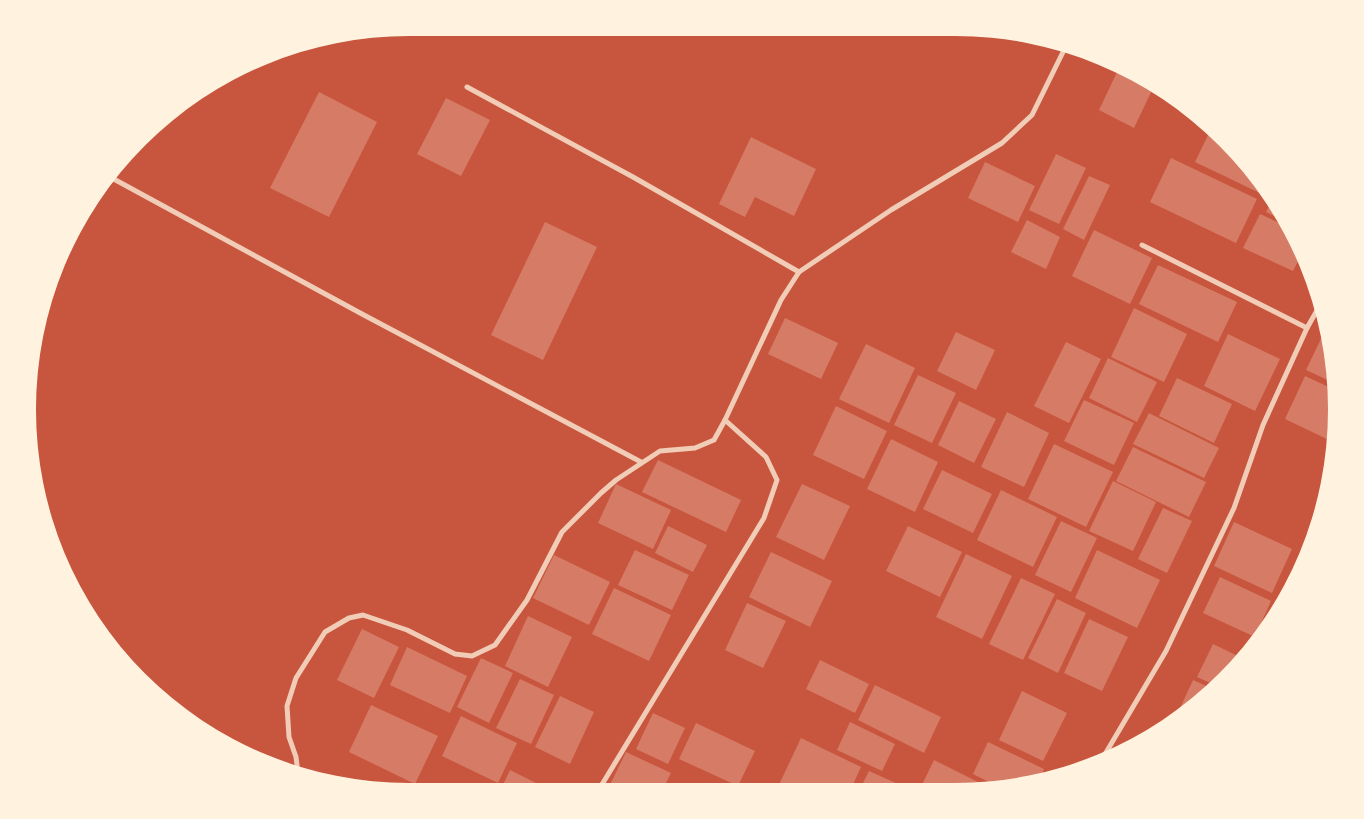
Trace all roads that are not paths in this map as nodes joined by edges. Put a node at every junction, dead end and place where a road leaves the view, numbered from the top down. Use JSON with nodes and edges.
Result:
{"nodes":[{"id":1,"x":1063,"y":53,"type":"edge"},
{"id":2,"x":467,"y":87,"type":"dead end"},
{"id":3,"x":115,"y":180,"type":"edge"},
{"id":4,"x":1142,"y":245,"type":"dead end"},
{"id":5,"x":799,"y":272,"type":"junction"},
{"id":6,"x":1315,"y":314,"type":"edge"},
{"id":7,"x":1307,"y":328,"type":"junction"},
{"id":8,"x":725,"y":420,"type":"junction"},
{"id":9,"x":641,"y":462,"type":"junction"},
{"id":10,"x":1107,"y":750,"type":"edge"},
{"id":11,"x":297,"y":765,"type":"edge"},
{"id":12,"x":603,"y":783,"type":"edge"}],
"edges":[{"from":1,"to":5,"type":"street"},
{"from":2,"to":5,"type":"street"},
{"from":3,"to":9,"type":"street"},
{"from":4,"to":7,"type":"street"},
{"from":5,"to":8,"type":"street"},
{"from":6,"to":7,"type":"street"},
{"from":7,"to":10,"type":"street"},
{"from":8,"to":9,"type":"street"},
{"from":8,"to":12,"type":"street"},
{"from":9,"to":11,"type":"street"}]}
